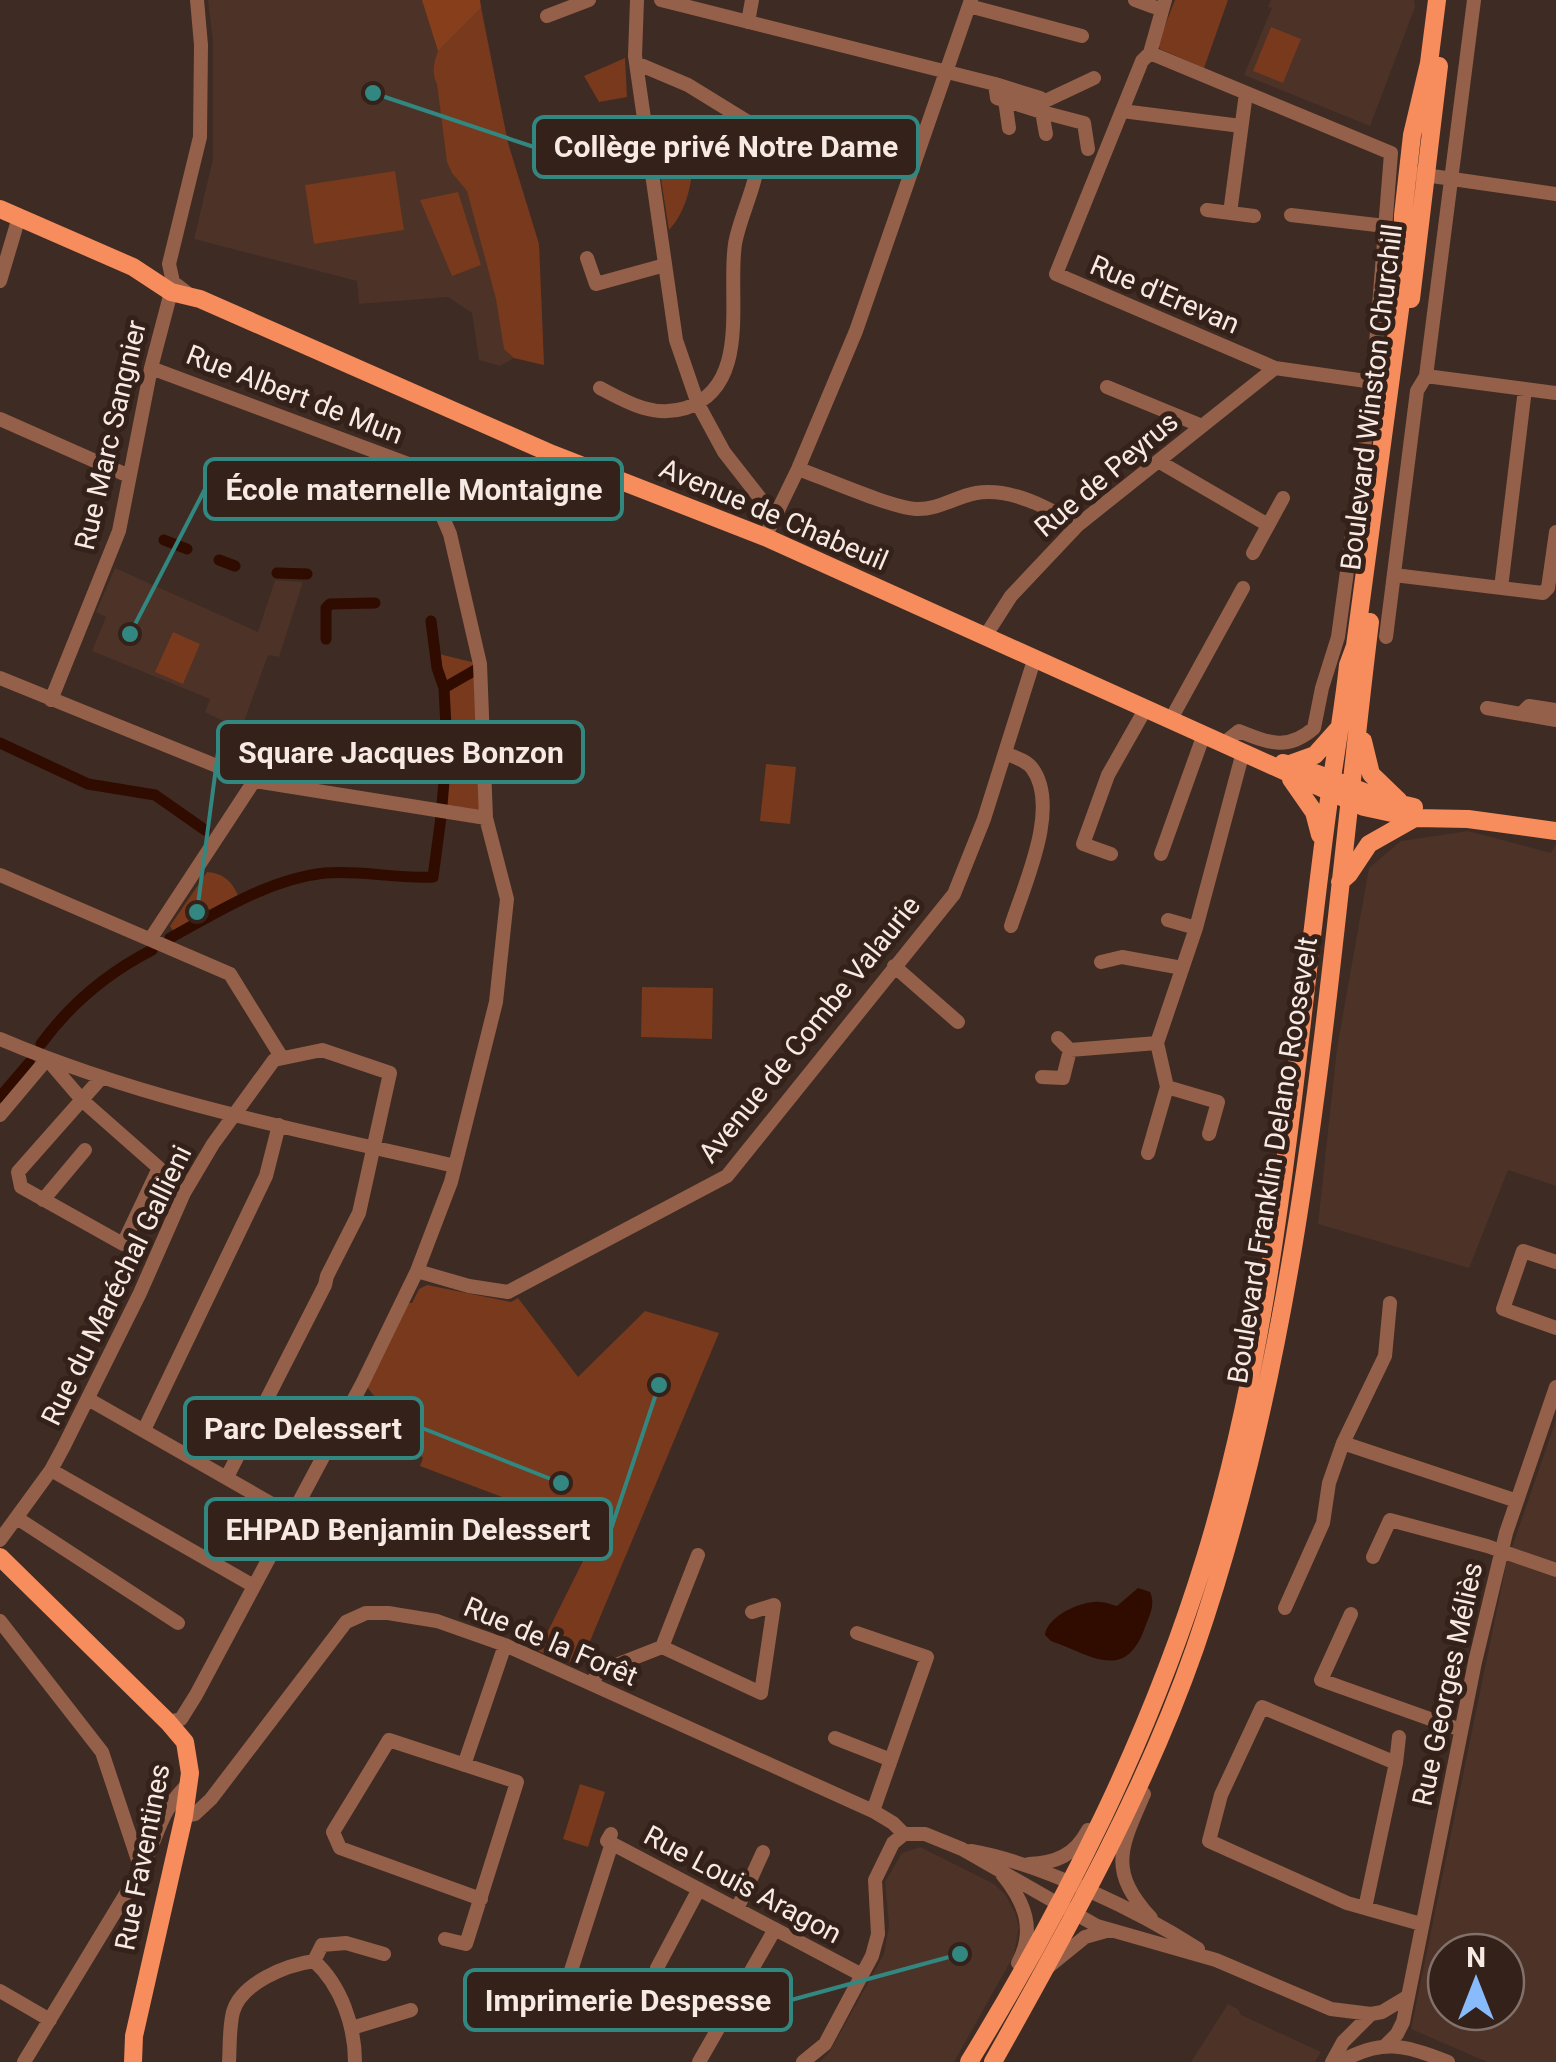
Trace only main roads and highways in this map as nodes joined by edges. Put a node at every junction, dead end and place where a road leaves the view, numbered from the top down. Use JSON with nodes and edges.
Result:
{"nodes":[{"id":1,"x":1437,"y":0,"type":"edge"},
{"id":2,"x":1448,"y":0,"type":"edge"},
{"id":3,"x":1417,"y":174,"type":"junction"},
{"id":4,"x":0,"y":209,"type":"edge"},
{"id":5,"x":1362,"y":710,"type":"junction"},
{"id":6,"x":1341,"y":727,"type":"junction"},
{"id":7,"x":1288,"y":769,"type":"junction"},
{"id":8,"x":1325,"y":783,"type":"junction"},
{"id":9,"x":1350,"y":793,"type":"junction"},
{"id":10,"x":1410,"y":812,"type":"junction"},
{"id":11,"x":1556,"y":831,"type":"edge"},
{"id":12,"x":1323,"y":855,"type":"junction"},
{"id":13,"x":1340,"y":882,"type":"junction"},
{"id":14,"x":0,"y":1557,"type":"edge"},
{"id":15,"x":1079,"y":1889,"type":"junction"},
{"id":16,"x":1068,"y":1909,"type":"junction"},
{"id":17,"x":133,"y":2062,"type":"edge"},
{"id":18,"x":969,"y":2062,"type":"edge"},
{"id":19,"x":993,"y":2062,"type":"edge"}],
"edges":[{"from":1,"to":3,"type":"main road","name":"Boulevard Winston Churchill"},
{"from":2,"to":3,"type":"main road","name":"Boulevard Winston Churchill"},
{"from":3,"to":5,"type":"main road","name":"Boulevard Winston Churchill"},
{"from":3,"to":6,"type":"main road","name":"Boulevard Winston Churchill"},
{"from":4,"to":7,"type":"main road","name":"Avenue de Chabeuil"},
{"from":5,"to":9,"type":"main road","name":"Boulevard Winston Churchill"},
{"from":5,"to":10,"type":"main road"},
{"from":6,"to":7,"type":"main road"},
{"from":6,"to":8,"type":"main road","name":"Boulevard Winston Churchill"},
{"from":7,"to":8,"type":"main road","name":"Avenue de Chabeuil"},
{"from":7,"to":12,"type":"main road","name":"Avenue de Chabeuil"},
{"from":8,"to":9,"type":"main road","name":"Avenue de Chabeuil"},
{"from":8,"to":12,"type":"main road","name":"Boulevard Franklin Delano Roosevelt"},
{"from":9,"to":10,"type":"main road","name":"Avenue de Chabeuil"},
{"from":9,"to":13,"type":"main road","name":"Boulevard Franklin Delano Roosevelt"},
{"from":10,"to":11,"type":"main road","name":"Avenue de Chabeuil"},
{"from":10,"to":13,"type":"main road"},
{"from":12,"to":15,"type":"main road","name":"Boulevard Franklin Delano Roosevelt"},
{"from":13,"to":15,"type":"main road","name":"Boulevard Franklin Delano Roosevelt"},
{"from":14,"to":17,"type":"main road","name":"Rue Faventines"},
{"from":15,"to":16,"type":"main road","name":"Boulevard Franklin Delano Roosevelt"},
{"from":16,"to":18,"type":"main road"},
{"from":16,"to":19,"type":"main road"}]}
